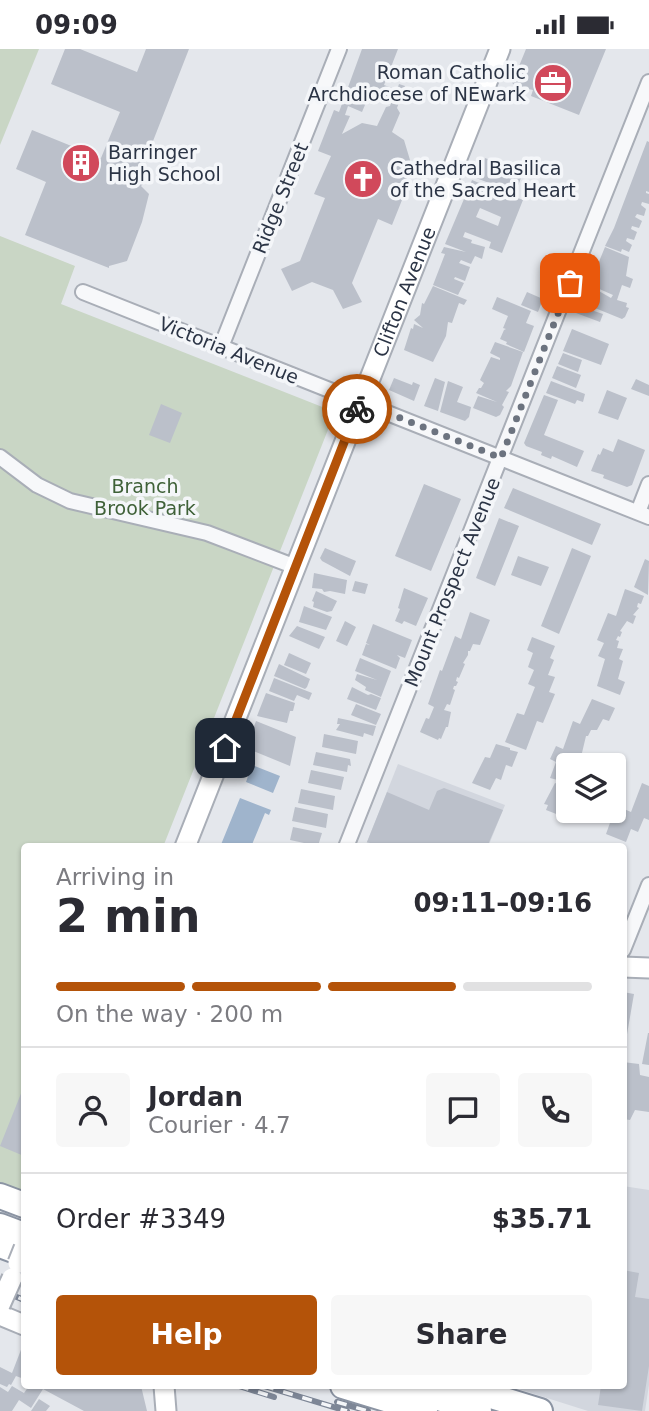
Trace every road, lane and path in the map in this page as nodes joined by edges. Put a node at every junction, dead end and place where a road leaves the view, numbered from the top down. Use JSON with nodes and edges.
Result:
{"nodes":[{"id":1,"x":339,"y":49,"type":"edge"},
{"id":2,"x":500,"y":49,"type":"edge"},
{"id":3,"x":649,"y":82,"type":"edge"},
{"id":4,"x":83,"y":292,"type":"dead end"},
{"id":5,"x":221,"y":347,"type":"junction"},
{"id":6,"x":360,"y":402,"type":"junction"},
{"id":7,"x":0,"y":457,"type":"edge"},
{"id":8,"x":501,"y":458,"type":"junction"},
{"id":9,"x":649,"y":484,"type":"edge"},
{"id":10,"x":643,"y":515,"type":"edge"},
{"id":11,"x":296,"y":568,"type":"junction"},
{"id":12,"x":188,"y":843,"type":"edge"},
{"id":13,"x":348,"y":843,"type":"edge"},
{"id":14,"x":649,"y":884,"type":"edge"},
{"id":15,"x":627,"y":940,"type":"edge"},
{"id":16,"x":627,"y":967,"type":"edge"},
{"id":17,"x":649,"y":968,"type":"edge"},
{"id":18,"x":0,"y":1196,"type":"edge"},
{"id":19,"x":21,"y":1204,"type":"edge"},
{"id":20,"x":0,"y":1226,"type":"edge"},
{"id":21,"x":21,"y":1234,"type":"edge"},
{"id":22,"x":0,"y":1245,"type":"edge"},
{"id":23,"x":20,"y":1265,"type":"edge"},
{"id":24,"x":0,"y":1305,"type":"edge"},
{"id":25,"x":0,"y":1315,"type":"edge"},
{"id":26,"x":21,"y":1324,"type":"edge"},
{"id":27,"x":353,"y":1389,"type":"edge"},
{"id":28,"x":410,"y":1389,"type":"edge"},
{"id":29,"x":469,"y":1389,"type":"edge"},
{"id":30,"x":425,"y":1411,"type":"edge"},
{"id":31,"x":479,"y":1411,"type":"edge"},
{"id":32,"x":540,"y":1411,"type":"edge"}],
"edges":[{"from":1,"to":5,"type":"street","name":"Ridge Street"},
{"from":2,"to":6,"type":"main road","name":"Clifton Avenue"},
{"from":3,"to":8,"type":"street","name":"Mount Prospect Avenue"},
{"from":4,"to":5,"type":"street","name":"Victoria Avenue"},
{"from":5,"to":6,"type":"street","name":"Victoria Avenue"},
{"from":6,"to":8,"type":"street","name":"Victoria Avenue"},
{"from":6,"to":11,"type":"main road","name":"Clifton Avenue"},
{"from":7,"to":11,"type":"street"},
{"from":8,"to":10,"type":"street","name":"Victoria Avenue"},
{"from":8,"to":13,"type":"street","name":"Mount Prospect Avenue"},
{"from":9,"to":10,"type":"street"},
{"from":11,"to":12,"type":"main road","name":"Clifton Avenue"},
{"from":14,"to":15,"type":"street"},
{"from":16,"to":17,"type":"main road"},
{"from":18,"to":19,"type":"highway"},
{"from":20,"to":21,"type":"highway"},
{"from":22,"to":23,"type":"highway"},
{"from":23,"to":24,"type":"main road","bridge":true},
{"from":25,"to":26,"type":"main road"},
{"from":27,"to":30,"type":"highway"},
{"from":28,"to":31,"type":"highway"},
{"from":29,"to":32,"type":"highway"}]}
